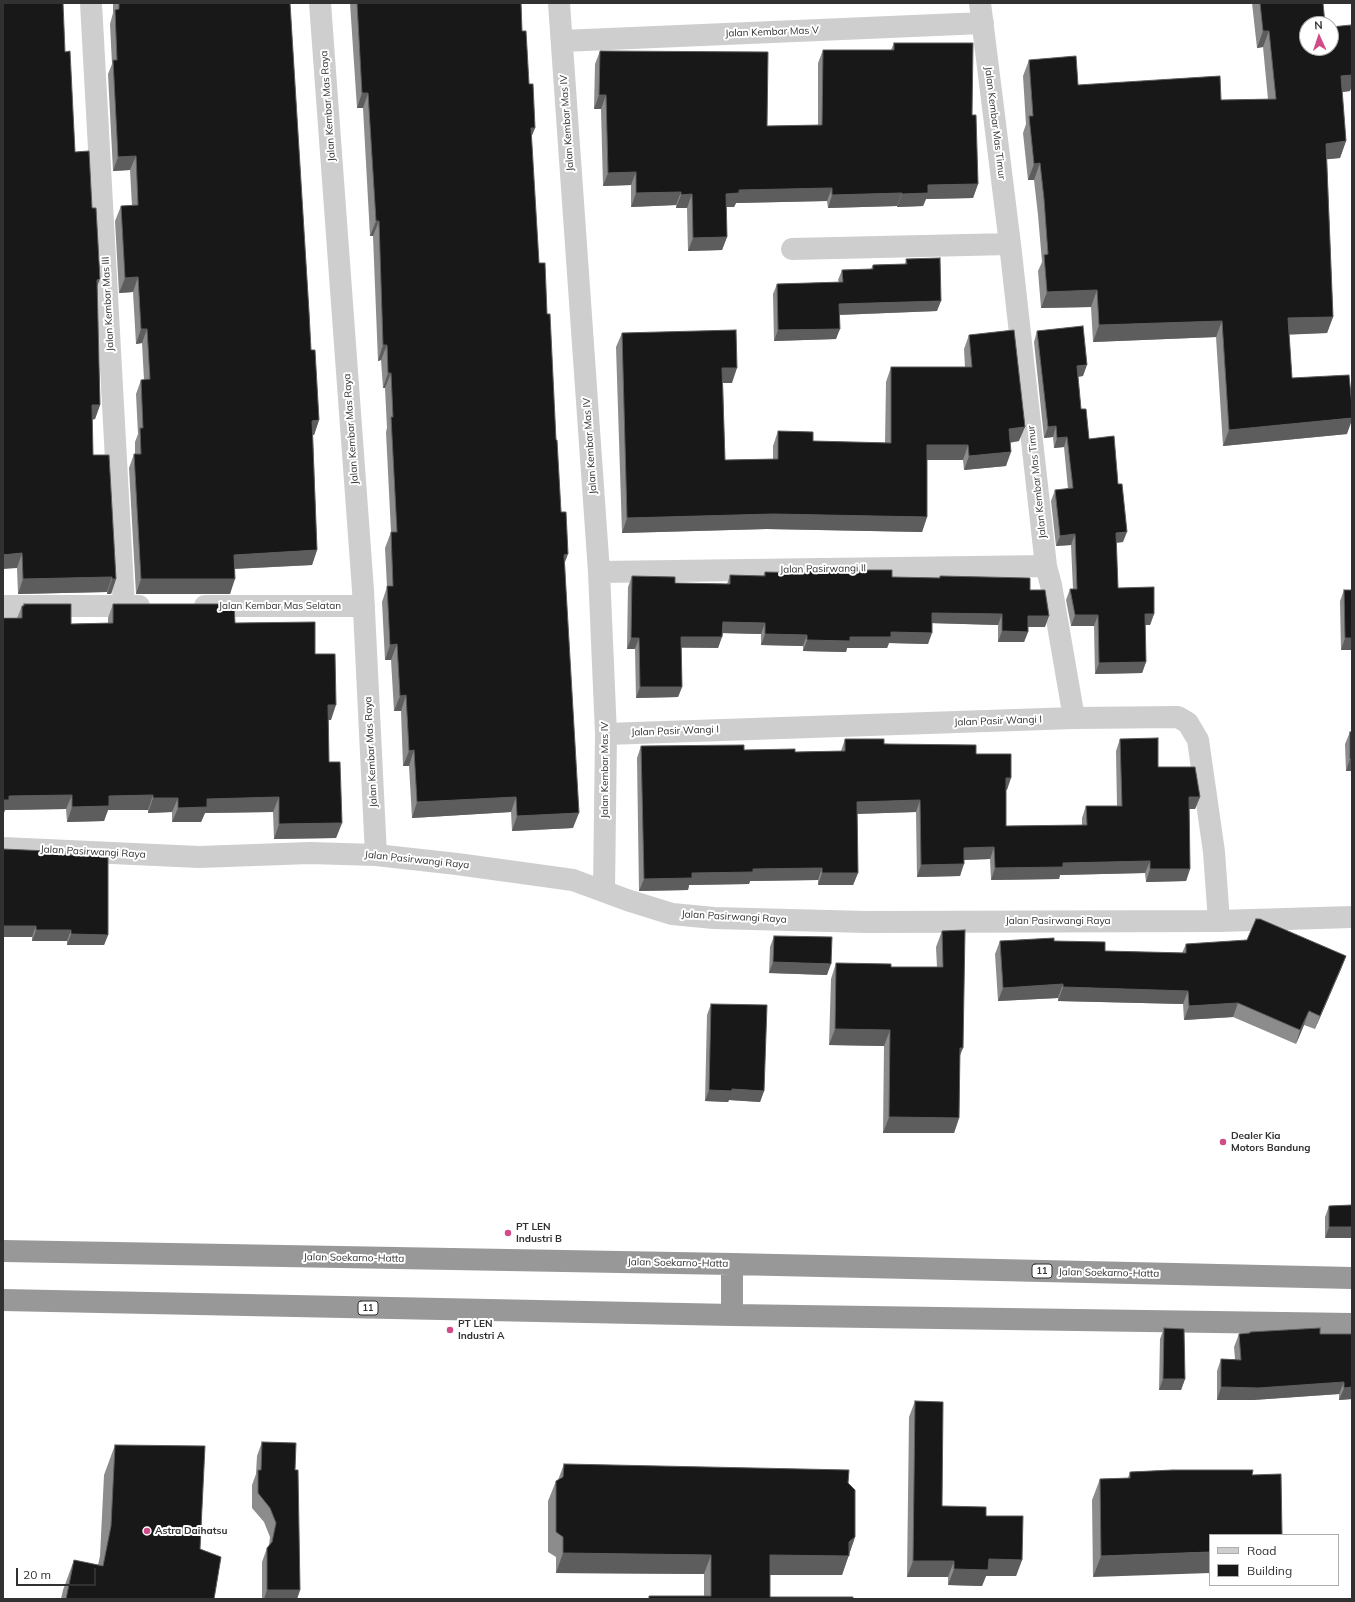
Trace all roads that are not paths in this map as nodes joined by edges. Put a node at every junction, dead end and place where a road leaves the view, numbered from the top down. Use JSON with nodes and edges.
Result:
{"nodes":[{"id":1,"x":91,"y":3,"type":"edge"},
{"id":2,"x":320,"y":3,"type":"edge"},
{"id":3,"x":559,"y":3,"type":"edge"},
{"id":4,"x":982,"y":13,"type":"edge"},
{"id":5,"x":562,"y":41,"type":"junction"},
{"id":6,"x":1010,"y":244,"type":"junction"},
{"id":7,"x":792,"y":249,"type":"dead end"},
{"id":8,"x":1046,"y":566,"type":"junction"},
{"id":9,"x":599,"y":572,"type":"junction"},
{"id":10,"x":3,"y":606,"type":"edge"},
{"id":11,"x":124,"y":606,"type":"junction"},
{"id":12,"x":156,"y":606,"type":"edge"},
{"id":13,"x":187,"y":606,"type":"edge"},
{"id":14,"x":364,"y":606,"type":"junction"},
{"id":15,"x":1074,"y":718,"type":"junction"},
{"id":16,"x":606,"y":734,"type":"junction"},
{"id":17,"x":3,"y":848,"type":"edge"},
{"id":18,"x":376,"y":855,"type":"junction"},
{"id":19,"x":604,"y":890,"type":"junction"},
{"id":20,"x":1352,"y":916,"type":"edge"},
{"id":21,"x":1218,"y":921,"type":"junction"},
{"id":22,"x":3,"y":1251,"type":"edge"},
{"id":23,"x":732,"y":1264,"type":"junction"},
{"id":24,"x":1352,"y":1278,"type":"edge"},
{"id":25,"x":3,"y":1300,"type":"edge"},
{"id":26,"x":732,"y":1315,"type":"junction"},
{"id":27,"x":1352,"y":1324,"type":"edge"}],
"edges":[{"from":1,"to":11,"type":"street","name":"Jalan Kembar Mas III"},
{"from":2,"to":14,"type":"street","name":"Jalan Kembar Mas Raya"},
{"from":3,"to":5,"type":"street","name":"Jalan Kembar Mas IV"},
{"from":4,"to":5,"type":"street","name":"Jalan Kembar Mas V"},
{"from":4,"to":6,"type":"street","name":"Jalan Kembar Mas Timur"},
{"from":5,"to":9,"type":"street","name":"Jalan Kembar Mas IV"},
{"from":6,"to":7,"type":"street"},
{"from":6,"to":8,"type":"street","name":"Jalan Kembar Mas Timur"},
{"from":8,"to":9,"type":"street","name":"Jalan Pasirwangi II"},
{"from":8,"to":15,"type":"street","name":"Jalan Kembar Mas Timur"},
{"from":9,"to":16,"type":"street","name":"Jalan Kembar Mas IV"},
{"from":10,"to":11,"type":"street"},
{"from":11,"to":12,"type":"street"},
{"from":13,"to":14,"type":"street","name":"Jalan Kembar Mas Selatan"},
{"from":14,"to":18,"type":"street","name":"Jalan Kembar Mas Raya"},
{"from":15,"to":16,"type":"street","name":"Jalan Pasir Wangi I"},
{"from":15,"to":21,"type":"street","name":"Jalan Pasir Wangi I"},
{"from":16,"to":19,"type":"street","name":"Jalan Kembar Mas IV"},
{"from":17,"to":18,"type":"street","name":"Jalan Pasirwangi Raya"},
{"from":18,"to":19,"type":"street","name":"Jalan Pasirwangi Raya"},
{"from":19,"to":21,"type":"street","name":"Jalan Pasirwangi Raya"},
{"from":20,"to":21,"type":"street","name":"Jalan Pasirwangi Raya"},
{"from":22,"to":23,"type":"highway","name":"Jalan Soekarno-Hatta","number":"11"},
{"from":23,"to":24,"type":"highway","name":"Jalan Soekarno-Hatta","number":"11"},
{"from":23,"to":26,"type":"highway"},
{"from":25,"to":26,"type":"highway","number":"11"},
{"from":26,"to":27,"type":"highway","number":"11"}]}
